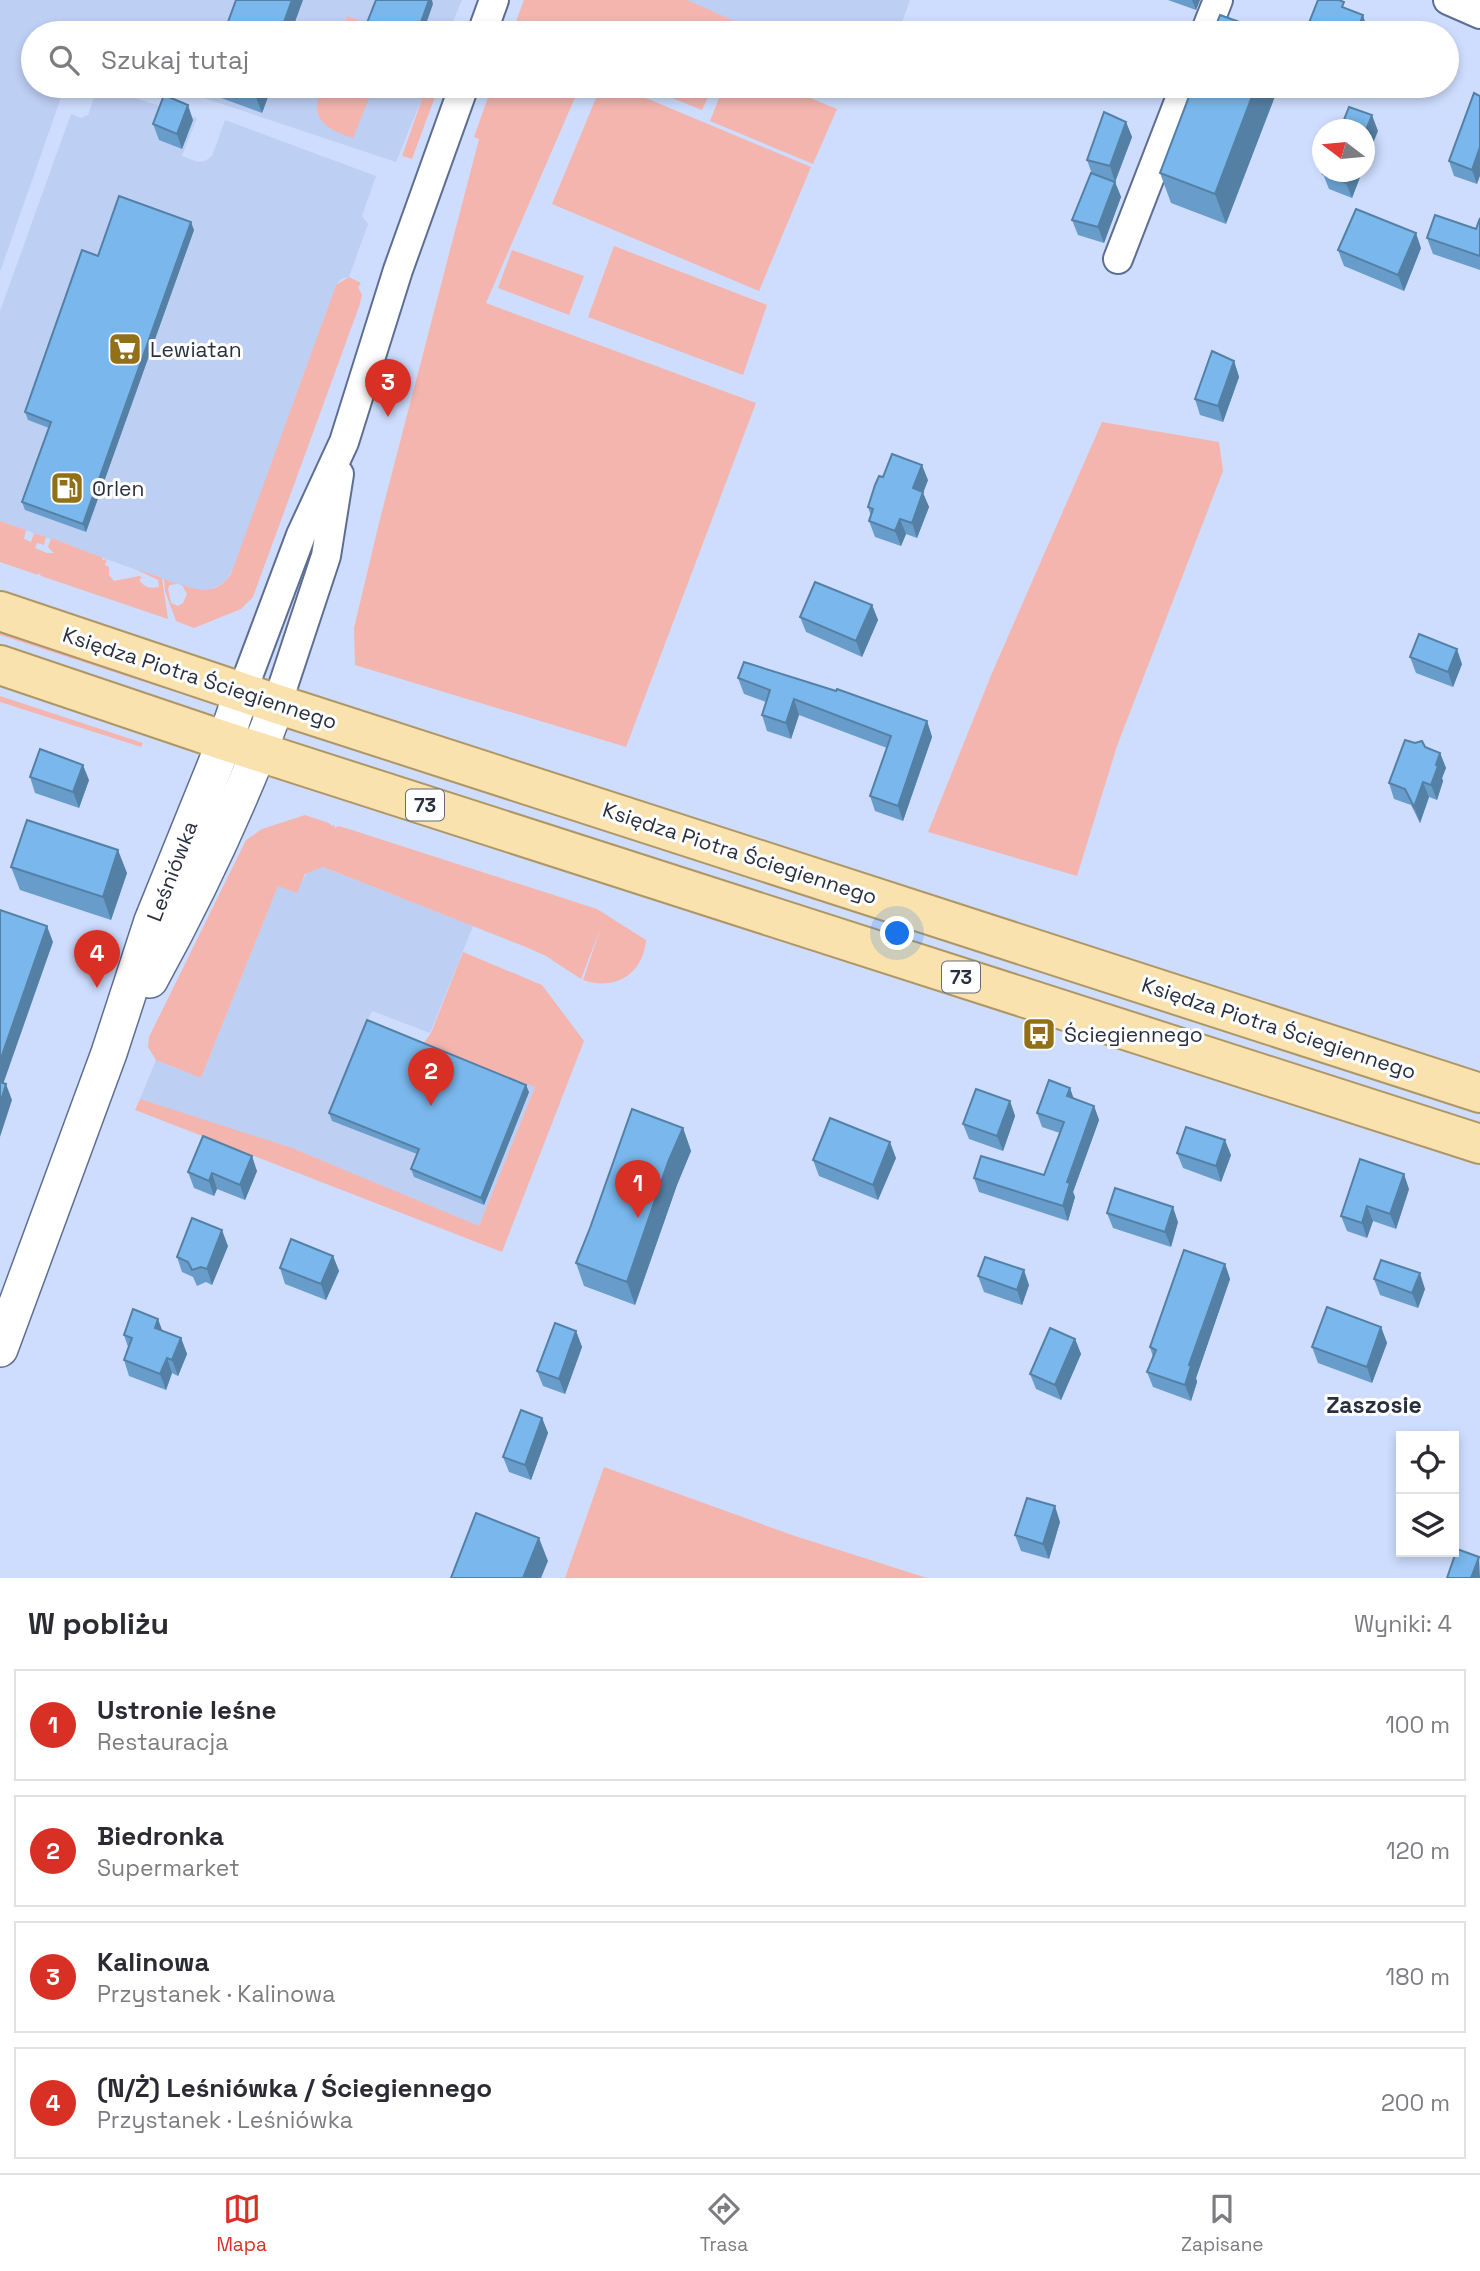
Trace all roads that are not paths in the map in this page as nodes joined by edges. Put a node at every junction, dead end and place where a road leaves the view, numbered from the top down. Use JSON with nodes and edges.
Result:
{"nodes":[{"id":1,"x":494,"y":0,"type":"edge"},
{"id":2,"x":1218,"y":0,"type":"edge"},
{"id":3,"x":1448,"y":0,"type":"edge"},
{"id":4,"x":1480,"y":14,"type":"edge"},
{"id":5,"x":486,"y":21,"type":"edge"},
{"id":6,"x":1210,"y":21,"type":"edge"},
{"id":7,"x":460,"y":98,"type":"edge"},
{"id":8,"x":1180,"y":98,"type":"edge"},
{"id":9,"x":1118,"y":259,"type":"dead end"},
{"id":10,"x":0,"y":611,"type":"edge"},
{"id":11,"x":0,"y":665,"type":"edge"},
{"id":12,"x":259,"y":698,"type":"junction"},
{"id":13,"x":242,"y":746,"type":"junction"},
{"id":14,"x":1480,"y":1093,"type":"edge"},
{"id":15,"x":1480,"y":1144,"type":"edge"},
{"id":16,"x":0,"y":1349,"type":"edge"}],
"edges":[{"from":1,"to":5,"type":"street"},
{"from":2,"to":6,"type":"street"},
{"from":3,"to":4,"type":"street"},
{"from":7,"to":12,"type":"street"},
{"from":8,"to":9,"type":"street"},
{"from":10,"to":12,"type":"main road","name":"Księdza Piotra Ściegiennego","number":"73"},
{"from":11,"to":13,"type":"main road","number":"73"},
{"from":12,"to":13,"type":"street","name":"Leśniówka"},
{"from":12,"to":14,"type":"main road","name":"Księdza Piotra Ściegiennego","number":"73"},
{"from":13,"to":15,"type":"main road","number":"73"},
{"from":13,"to":16,"type":"street","name":"Leśniówka"}]}
